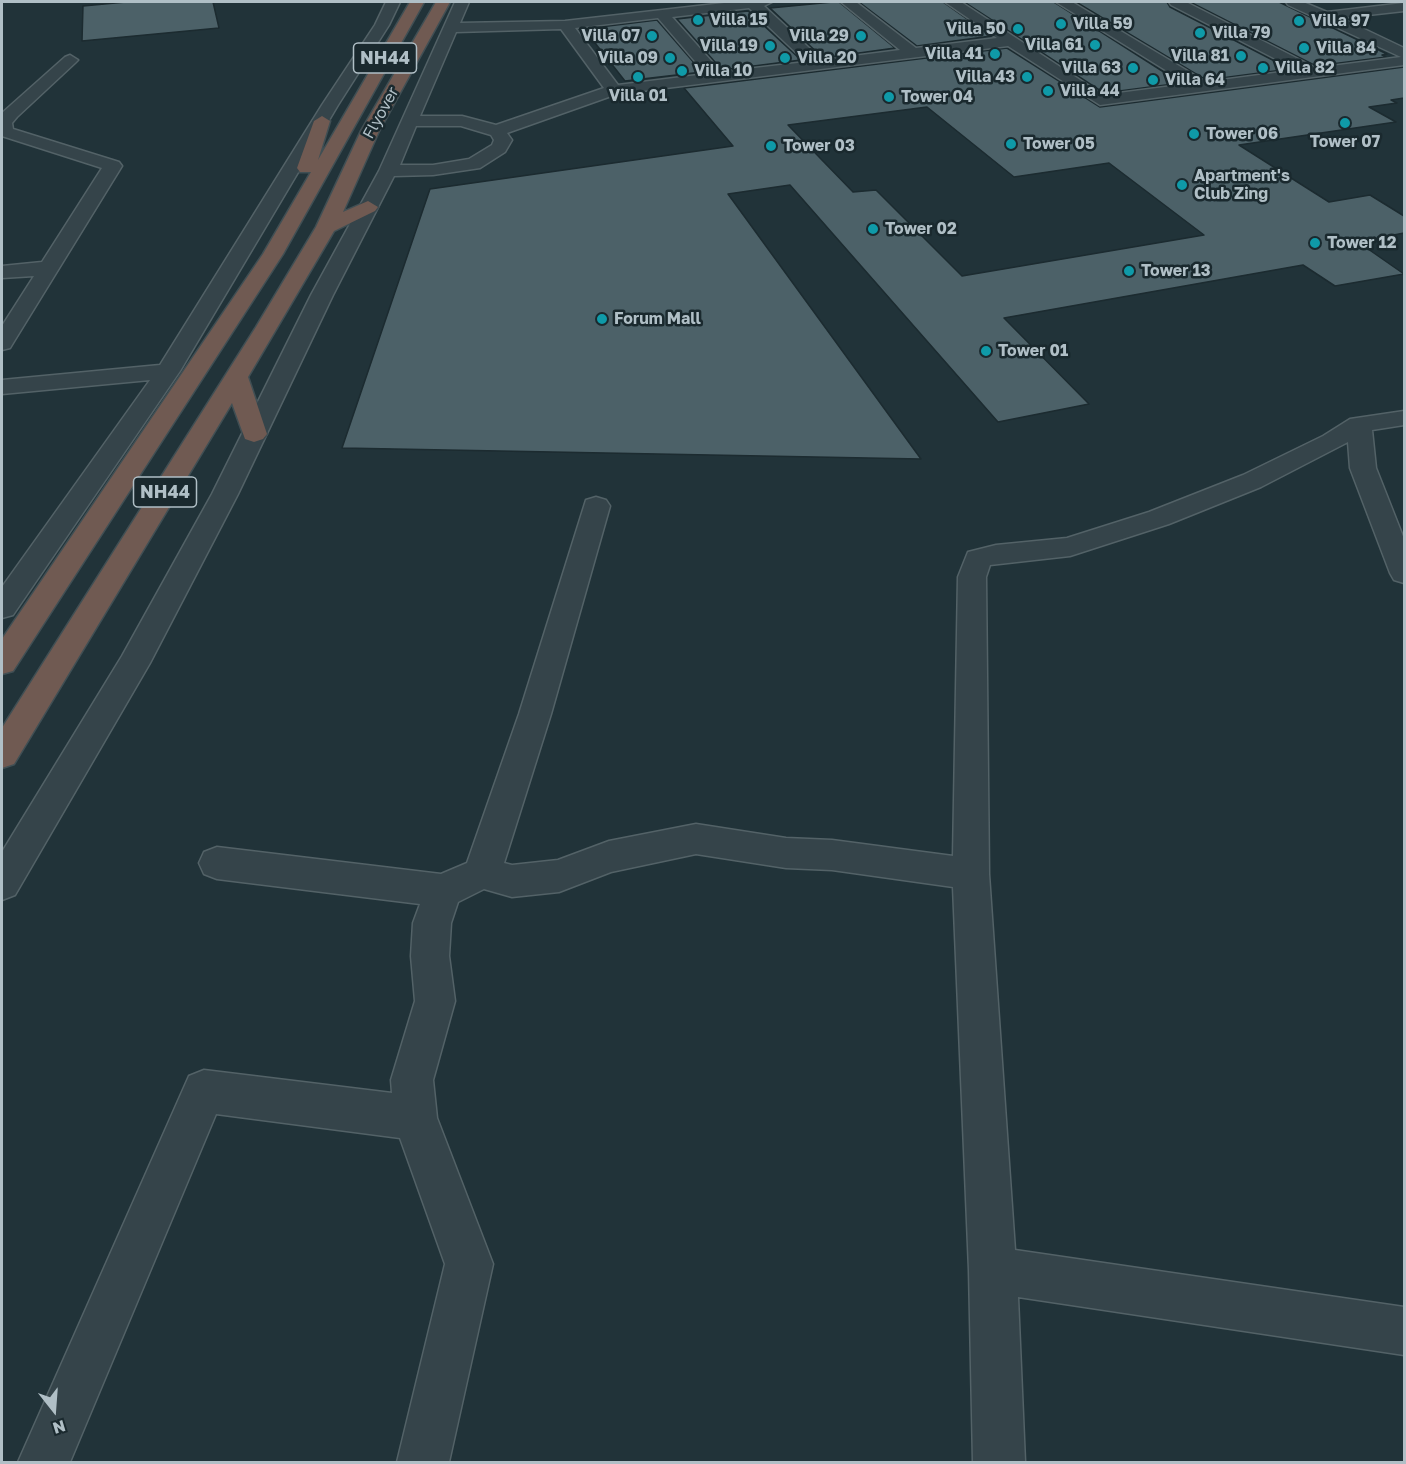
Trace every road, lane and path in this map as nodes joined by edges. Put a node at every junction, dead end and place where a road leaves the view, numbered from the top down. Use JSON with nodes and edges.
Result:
{"nodes":[{"id":1,"x":393,"y":2,"type":"edge"},
{"id":2,"x":417,"y":2,"type":"edge"},
{"id":3,"x":443,"y":2,"type":"edge"},
{"id":4,"x":462,"y":2,"type":"edge"},
{"id":5,"x":758,"y":2,"type":"edge"},
{"id":6,"x":848,"y":2,"type":"edge"},
{"id":7,"x":952,"y":2,"type":"edge"},
{"id":8,"x":1063,"y":2,"type":"edge"},
{"id":9,"x":1176,"y":2,"type":"edge"},
{"id":10,"x":1293,"y":2,"type":"edge"},
{"id":11,"x":1404,"y":7,"type":"edge"},
{"id":12,"x":661,"y":13,"type":"junction"},
{"id":13,"x":1325,"y":16,"type":"junction"},
{"id":14,"x":565,"y":25,"type":"junction"},
{"id":15,"x":450,"y":28,"type":"junction"},
{"id":16,"x":1011,"y":42,"type":"junction"},
{"id":17,"x":913,"y":53,"type":"junction"},
{"id":18,"x":1404,"y":53,"type":"edge"},
{"id":19,"x":70,"y":60,"type":"dead end"},
{"id":20,"x":1404,"y":61,"type":"edge"},
{"id":21,"x":819,"y":65,"type":"junction"},
{"id":22,"x":1315,"y":73,"type":"junction"},
{"id":23,"x":717,"y":77,"type":"junction"},
{"id":24,"x":1204,"y":87,"type":"junction"},
{"id":25,"x":614,"y":90,"type":"junction"},
{"id":26,"x":322,"y":121,"type":"junction"},
{"id":27,"x":409,"y":121,"type":"junction"},
{"id":28,"x":497,"y":131,"type":"junction"},
{"id":29,"x":388,"y":171,"type":"junction"},
{"id":30,"x":302,"y":201,"type":"junction"},
{"id":31,"x":368,"y":207,"type":"junction"},
{"id":32,"x":326,"y":227,"type":"junction"},
{"id":33,"x":49,"y":268,"type":"junction"},
{"id":34,"x":2,"y":272,"type":"edge"},
{"id":35,"x":2,"y":343,"type":"edge"},
{"id":36,"x":168,"y":371,"type":"junction"},
{"id":37,"x":236,"y":376,"type":"junction"},
{"id":38,"x":2,"y":387,"type":"edge"},
{"id":39,"x":1404,"y":418,"type":"edge"},
{"id":40,"x":1359,"y":424,"type":"junction"},
{"id":41,"x":254,"y":434,"type":"junction"},
{"id":42,"x":596,"y":506,"type":"dead end"},
{"id":43,"x":1404,"y":573,"type":"edge"},
{"id":44,"x":2,"y":608,"type":"edge"},
{"id":45,"x":2,"y":663,"type":"edge"},
{"id":46,"x":2,"y":755,"type":"edge"},
{"id":47,"x":217,"y":863,"type":"dead end"},
{"id":48,"x":482,"y":873,"type":"junction"},
{"id":49,"x":971,"y":873,"type":"junction"},
{"id":50,"x":2,"y":884,"type":"edge"},
{"id":51,"x":443,"y":891,"type":"junction"},
{"id":52,"x":415,"y":1118,"type":"junction"},
{"id":53,"x":993,"y":1270,"type":"junction"},
{"id":54,"x":1404,"y":1331,"type":"edge"},
{"id":55,"x":44,"y":1462,"type":"edge"},
{"id":56,"x":423,"y":1462,"type":"edge"},
{"id":57,"x":999,"y":1462,"type":"edge"}],
"edges":[{"from":1,"to":26,"type":"street"},
{"from":2,"to":30,"type":"highway","name":"Flyover","number":"NH44"},
{"from":3,"to":32,"type":"highway","name":"Flyover","number":"NH44"},
{"from":4,"to":15,"type":"street"},
{"from":5,"to":12,"type":"street"},
{"from":5,"to":21,"type":"street"},
{"from":6,"to":17,"type":"street"},
{"from":7,"to":16,"type":"street"},
{"from":8,"to":24,"type":"street"},
{"from":9,"to":22,"type":"street"},
{"from":10,"to":13,"type":"street"},
{"from":11,"to":13,"type":"street"},
{"from":12,"to":14,"type":"street"},
{"from":12,"to":23,"type":"street"},
{"from":13,"to":18,"type":"street"},
{"from":14,"to":15,"type":"street"},
{"from":14,"to":25,"type":"street"},
{"from":15,"to":27,"type":"street"},
{"from":16,"to":17,"type":"street"},
{"from":16,"to":24,"type":"street"},
{"from":17,"to":21,"type":"street"},
{"from":19,"to":33,"type":"street"},
{"from":20,"to":22,"type":"street"},
{"from":21,"to":23,"type":"street"},
{"from":22,"to":24,"type":"street"},
{"from":23,"to":25,"type":"street"},
{"from":25,"to":28,"type":"street"},
{"from":26,"to":30,"type":"highway"},
{"from":26,"to":36,"type":"street"},
{"from":27,"to":28,"type":"street"},
{"from":27,"to":29,"type":"street"},
{"from":28,"to":29,"type":"street"},
{"from":29,"to":31,"type":"street"},
{"from":30,"to":45,"type":"highway","number":"NH44"},
{"from":31,"to":32,"type":"highway"},
{"from":31,"to":41,"type":"street"},
{"from":32,"to":37,"type":"highway","number":"NH44"},
{"from":33,"to":34,"type":"street"},
{"from":33,"to":35,"type":"street"},
{"from":36,"to":38,"type":"street"},
{"from":36,"to":44,"type":"street"},
{"from":37,"to":41,"type":"highway"},
{"from":37,"to":46,"type":"highway","number":"NH44"},
{"from":39,"to":40,"type":"street"},
{"from":40,"to":43,"type":"street"},
{"from":40,"to":49,"type":"street"},
{"from":41,"to":50,"type":"street"},
{"from":42,"to":48,"type":"street"},
{"from":47,"to":51,"type":"street"},
{"from":48,"to":49,"type":"street"},
{"from":48,"to":51,"type":"street"},
{"from":49,"to":53,"type":"street"},
{"from":51,"to":52,"type":"street"},
{"from":52,"to":55,"type":"street"},
{"from":52,"to":56,"type":"street"},
{"from":53,"to":54,"type":"street"},
{"from":53,"to":57,"type":"street"}]}
